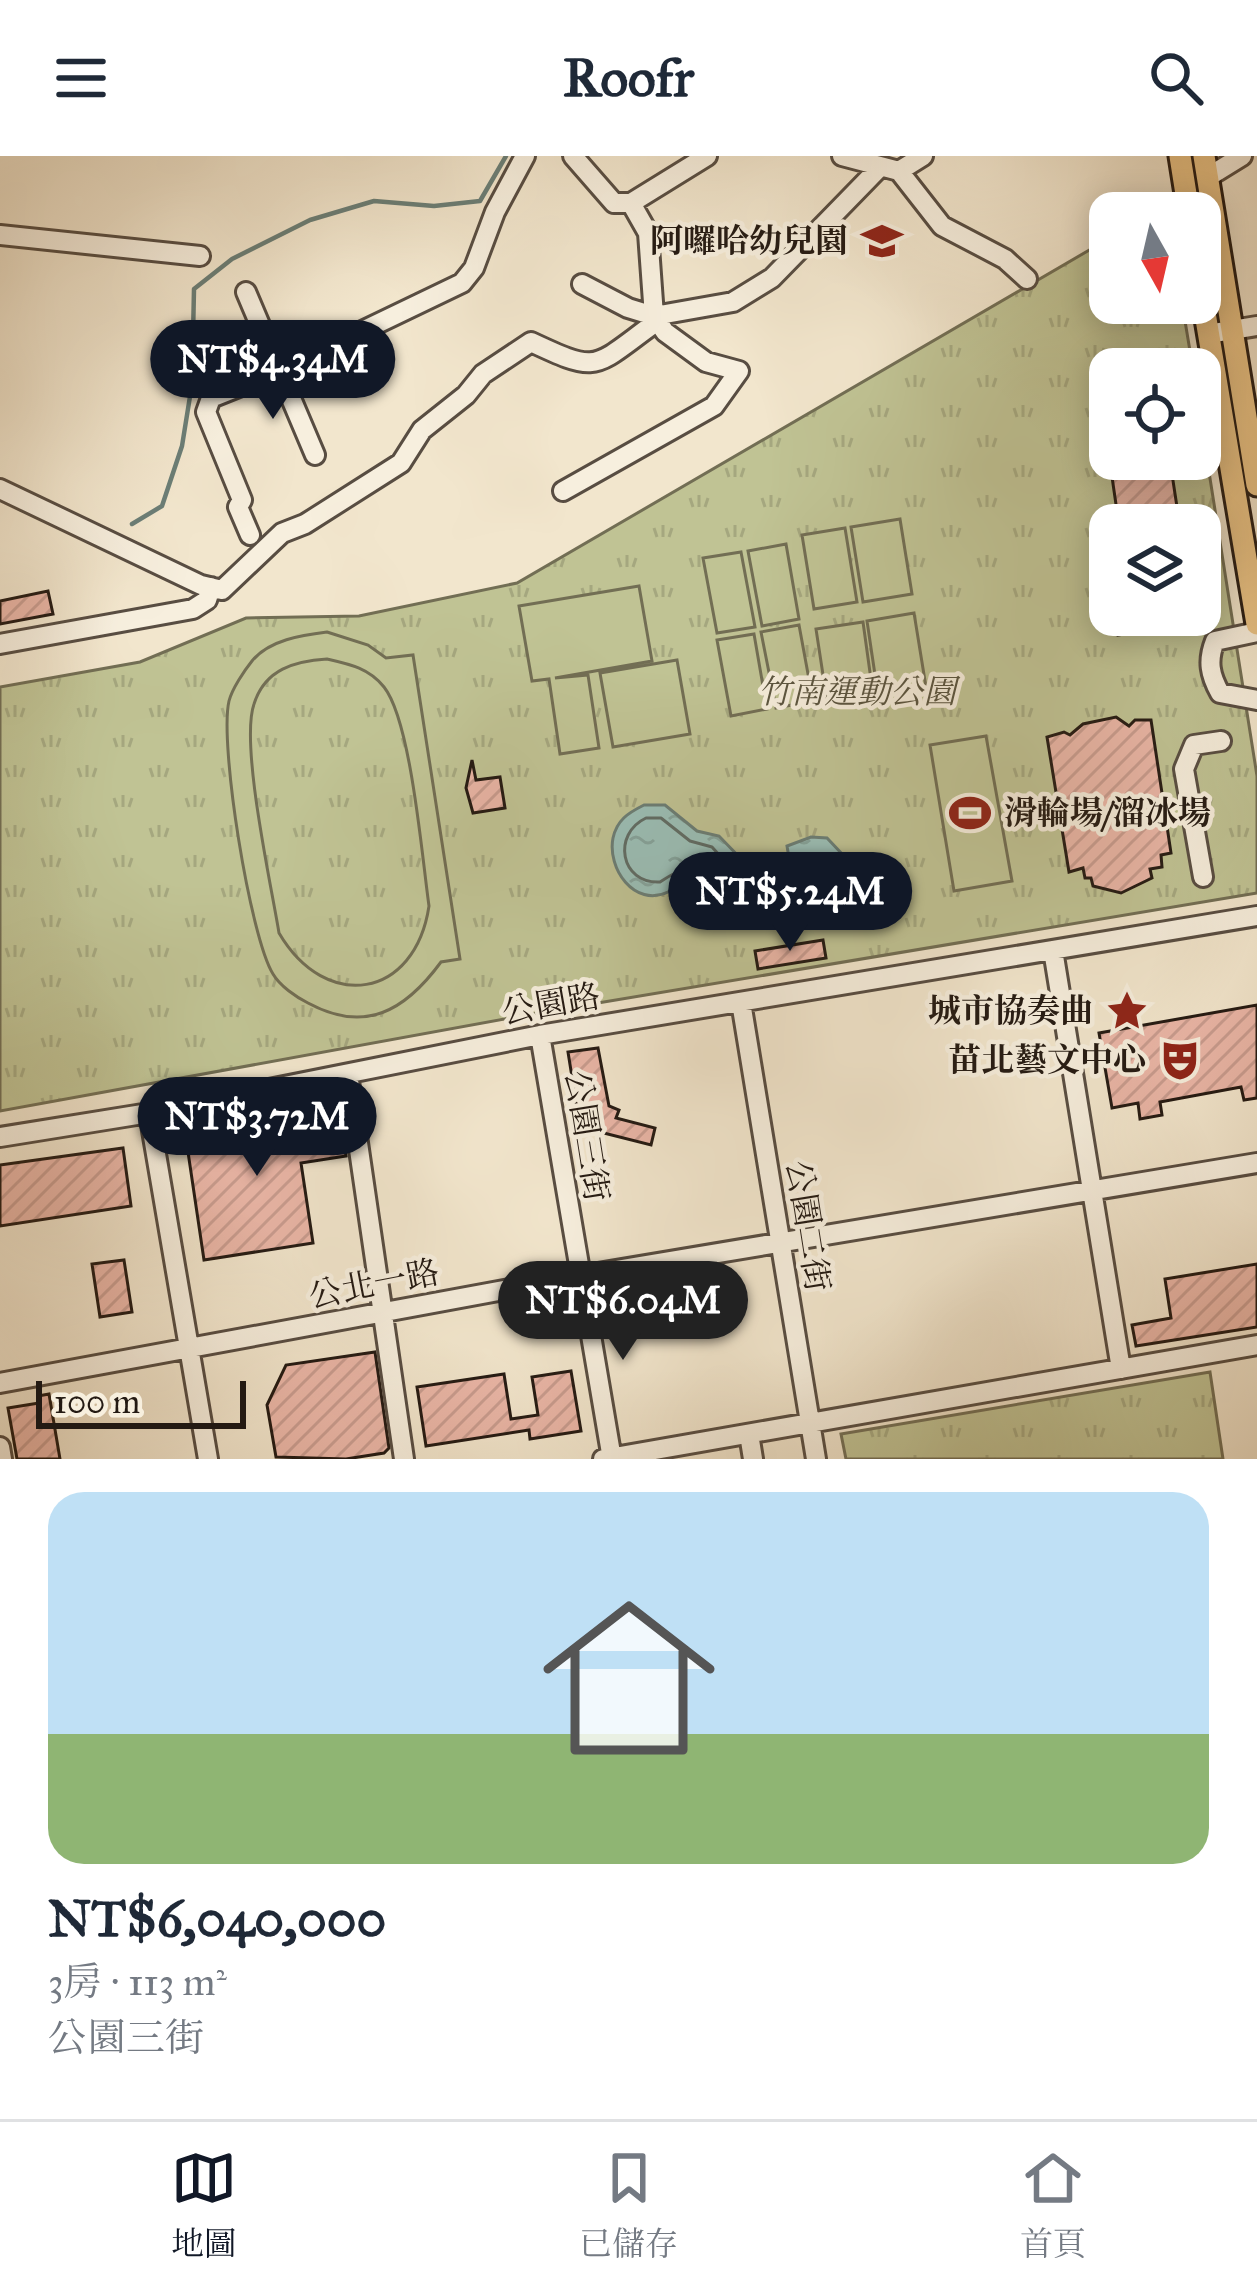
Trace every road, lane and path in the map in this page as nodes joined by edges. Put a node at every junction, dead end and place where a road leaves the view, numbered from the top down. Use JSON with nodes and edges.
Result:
{"nodes":[{"id":1,"x":525,"y":156,"type":"edge"},
{"id":2,"x":573,"y":156,"type":"edge"},
{"id":3,"x":707,"y":156,"type":"edge"},
{"id":4,"x":842,"y":156,"type":"edge"},
{"id":5,"x":923,"y":156,"type":"edge"},
{"id":6,"x":1180,"y":156,"type":"edge"},
{"id":7,"x":1242,"y":156,"type":"edge"},
{"id":8,"x":1206,"y":166,"type":"edge"},
{"id":9,"x":890,"y":169,"type":"junction"},
{"id":10,"x":1184,"y":180,"type":"junction"},
{"id":11,"x":1186,"y":192,"type":"edge"},
{"id":12,"x":631,"y":202,"type":"junction"},
{"id":13,"x":0,"y":235,"type":"edge"},
{"id":14,"x":200,"y":256,"type":"dead end"},
{"id":15,"x":1028,"y":279,"type":"dead end"},
{"id":16,"x":582,"y":284,"type":"dead end"},
{"id":17,"x":246,"y":292,"type":"dead end"},
{"id":18,"x":654,"y":316,"type":"junction"},
{"id":19,"x":1206,"y":324,"type":"edge"},
{"id":20,"x":1257,"y":326,"type":"edge"},
{"id":21,"x":1232,"y":329,"type":"junction"},
{"id":22,"x":1208,"y":334,"type":"junction"},
{"id":23,"x":281,"y":370,"type":"junction"},
{"id":24,"x":315,"y":454,"type":"dead end"},
{"id":25,"x":1257,"y":485,"type":"edge"},
{"id":26,"x":0,"y":489,"type":"edge"},
{"id":27,"x":562,"y":490,"type":"dead end"},
{"id":28,"x":250,"y":535,"type":"dead end"},
{"id":29,"x":211,"y":587,"type":"junction"},
{"id":30,"x":1257,"y":628,"type":"edge"},
{"id":31,"x":0,"y":644,"type":"edge"},
{"id":32,"x":1257,"y":700,"type":"edge"},
{"id":33,"x":1221,"y":740,"type":"dead end"},
{"id":34,"x":1203,"y":877,"type":"dead end"},
{"id":35,"x":1257,"y":916,"type":"edge"},
{"id":36,"x":1053,"y":950,"type":"junction"},
{"id":37,"x":741,"y":1003,"type":"junction"},
{"id":38,"x":540,"y":1035,"type":"junction"},
{"id":39,"x":348,"y":1074,"type":"junction"},
{"id":40,"x":149,"y":1113,"type":"junction"},
{"id":41,"x":0,"y":1137,"type":"edge"},
{"id":42,"x":1257,"y":1162,"type":"edge"},
{"id":43,"x":1092,"y":1191,"type":"junction"},
{"id":44,"x":781,"y":1244,"type":"junction"},
{"id":45,"x":580,"y":1276,"type":"junction"},
{"id":46,"x":383,"y":1312,"type":"junction"},
{"id":47,"x":1257,"y":1346,"type":"edge"},
{"id":48,"x":190,"y":1348,"type":"junction"},
{"id":49,"x":1121,"y":1369,"type":"junction"},
{"id":50,"x":0,"y":1383,"type":"edge"},
{"id":51,"x":810,"y":1423,"type":"junction"},
{"id":52,"x":749,"y":1434,"type":"junction"},
{"id":53,"x":0,"y":1447,"type":"edge"},
{"id":54,"x":609,"y":1458,"type":"edge"},
{"id":55,"x":2,"y":1459,"type":"edge"},
{"id":56,"x":208,"y":1459,"type":"edge"},
{"id":57,"x":404,"y":1459,"type":"edge"},
{"id":58,"x":753,"y":1459,"type":"edge"},
{"id":59,"x":817,"y":1459,"type":"edge"}],
"edges":[{"from":1,"to":23,"type":"street"},
{"from":2,"to":12,"type":"street"},
{"from":3,"to":12,"type":"street"},
{"from":4,"to":9,"type":"street"},
{"from":5,"to":9,"type":"street"},
{"from":6,"to":10,"type":"main road"},
{"from":7,"to":8,"type":"street"},
{"from":8,"to":10,"type":"main road"},
{"from":8,"to":21,"type":"main road"},
{"from":9,"to":15,"type":"street"},
{"from":9,"to":18,"type":"street"},
{"from":10,"to":11,"type":"main road"},
{"from":12,"to":18,"type":"street"},
{"from":13,"to":14,"type":"street"},
{"from":16,"to":18,"type":"street"},
{"from":17,"to":23,"type":"street"},
{"from":18,"to":27,"type":"street"},
{"from":18,"to":29,"type":"street"},
{"from":19,"to":22,"type":"main road"},
{"from":20,"to":21,"type":"street"},
{"from":21,"to":22,"type":"street"},
{"from":21,"to":25,"type":"main road"},
{"from":22,"to":30,"type":"main road"},
{"from":23,"to":24,"type":"street"},
{"from":23,"to":28,"type":"street"},
{"from":26,"to":29,"type":"street"},
{"from":29,"to":31,"type":"street"},
{"from":30,"to":32,"type":"street"},
{"from":33,"to":34,"type":"street"},
{"from":35,"to":36,"type":"street","name":"公園路"},
{"from":36,"to":37,"type":"street","name":"公園路"},
{"from":36,"to":43,"type":"street"},
{"from":37,"to":38,"type":"street","name":"公園路"},
{"from":37,"to":44,"type":"street","name":"公園二街"},
{"from":38,"to":39,"type":"street","name":"公園路"},
{"from":38,"to":45,"type":"street","name":"公園三街"},
{"from":39,"to":40,"type":"street","name":"公園路"},
{"from":39,"to":46,"type":"street"},
{"from":40,"to":41,"type":"street","name":"公園路"},
{"from":40,"to":48,"type":"street"},
{"from":42,"to":43,"type":"street","name":"公北一路"},
{"from":43,"to":44,"type":"street","name":"公北一路"},
{"from":43,"to":49,"type":"street"},
{"from":44,"to":45,"type":"street","name":"公北一路"},
{"from":44,"to":51,"type":"street","name":"公園二街"},
{"from":45,"to":46,"type":"street","name":"公北一路"},
{"from":45,"to":54,"type":"street","name":"公園三街"},
{"from":46,"to":48,"type":"street","name":"公北一路"},
{"from":46,"to":57,"type":"street"},
{"from":47,"to":49,"type":"street"},
{"from":48,"to":50,"type":"street","name":"公北一路"},
{"from":48,"to":56,"type":"street"},
{"from":49,"to":51,"type":"street"},
{"from":51,"to":52,"type":"street"},
{"from":51,"to":59,"type":"street","name":"公園二街"},
{"from":52,"to":54,"type":"street"},
{"from":52,"to":58,"type":"street"},
{"from":53,"to":55,"type":"street"}]}
